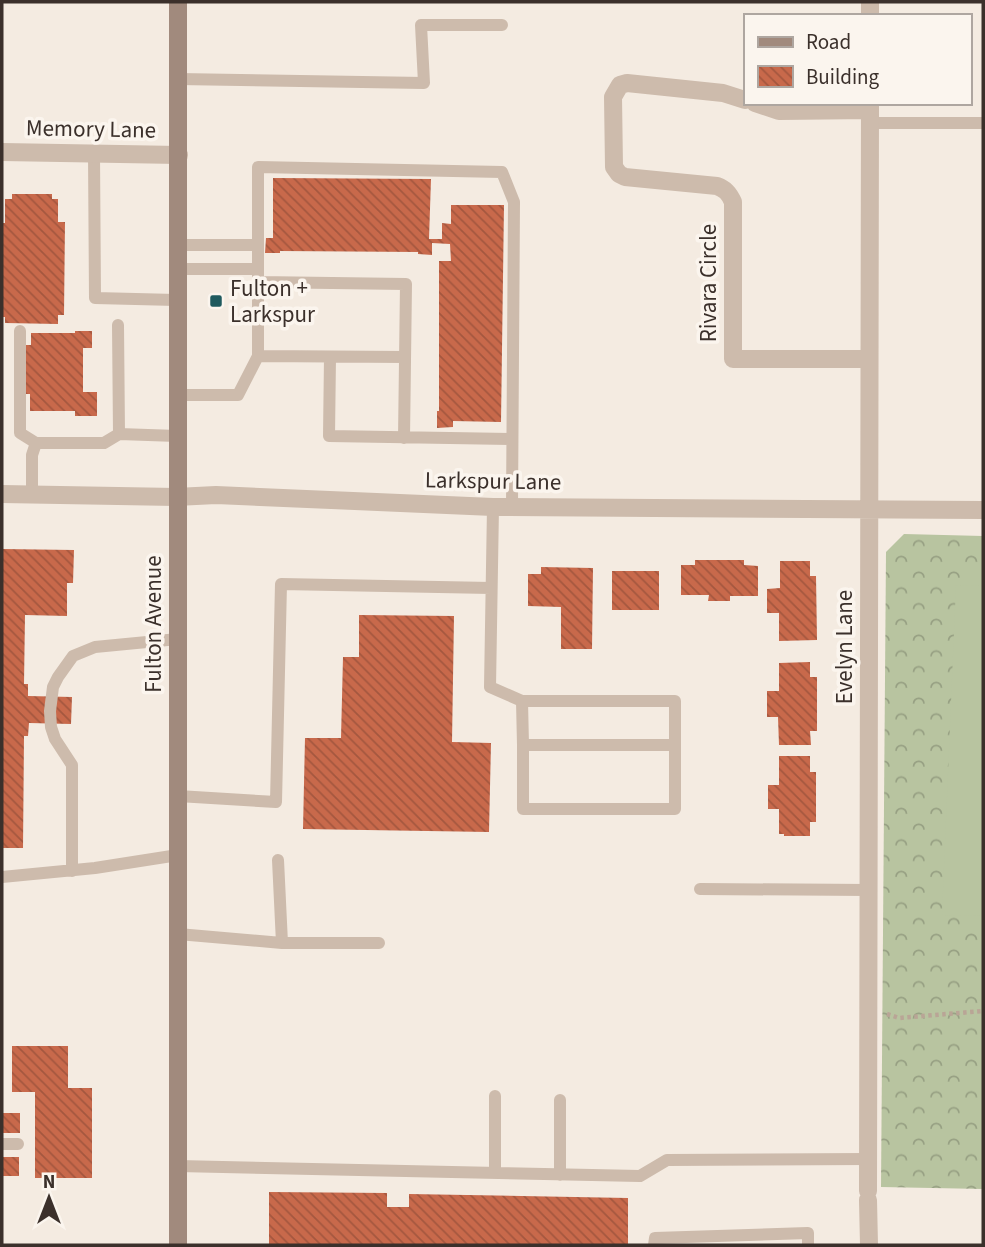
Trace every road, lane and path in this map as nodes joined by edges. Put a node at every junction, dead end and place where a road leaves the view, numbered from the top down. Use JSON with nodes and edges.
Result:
{"nodes":[{"id":1,"x":178,"y":2,"type":"edge"},
{"id":2,"x":502,"y":25,"type":"dead end"},
{"id":3,"x":178,"y":79,"type":"junction"},
{"id":4,"x":744,"y":100,"type":"edge"},
{"id":5,"x":761,"y":105,"type":"edge"},
{"id":6,"x":870,"y":112,"type":"edge"},
{"id":7,"x":983,"y":123,"type":"edge"},
{"id":8,"x":2,"y":152,"type":"edge"},
{"id":9,"x":94,"y":154,"type":"junction"},
{"id":10,"x":179,"y":155,"type":"junction"},
{"id":11,"x":177,"y":245,"type":"junction"},
{"id":12,"x":258,"y":245,"type":"junction"},
{"id":13,"x":177,"y":269,"type":"junction"},
{"id":14,"x":258,"y":276,"type":"junction"},
{"id":15,"x":176,"y":300,"type":"junction"},
{"id":16,"x":118,"y":325,"type":"dead end"},
{"id":17,"x":20,"y":331,"type":"dead end"},
{"id":18,"x":258,"y":356,"type":"junction"},
{"id":19,"x":330,"y":357,"type":"junction"},
{"id":20,"x":405,"y":357,"type":"junction"},
{"id":21,"x":869,"y":359,"type":"junction"},
{"id":22,"x":177,"y":395,"type":"junction"},
{"id":23,"x":119,"y":434,"type":"junction"},
{"id":24,"x":177,"y":436,"type":"junction"},
{"id":25,"x":404,"y":438,"type":"junction"},
{"id":26,"x":512,"y":439,"type":"junction"},
{"id":27,"x":36,"y":443,"type":"junction"},
{"id":28,"x":2,"y":494,"type":"edge"},
{"id":29,"x":32,"y":494,"type":"junction"},
{"id":30,"x":176,"y":497,"type":"junction"},
{"id":31,"x":493,"y":508,"type":"junction"},
{"id":32,"x":512,"y":508,"type":"junction"},
{"id":33,"x":869,"y":509,"type":"junction"},
{"id":34,"x":983,"y":510,"type":"edge"},
{"id":35,"x":491,"y":588,"type":"junction"},
{"id":36,"x":178,"y":639,"type":"junction"},
{"id":37,"x":522,"y":701,"type":"junction"},
{"id":38,"x":675,"y":744,"type":"junction"},
{"id":39,"x":523,"y":745,"type":"junction"},
{"id":40,"x":178,"y":796,"type":"junction"},
{"id":41,"x":178,"y":855,"type":"junction"},
{"id":42,"x":278,"y":860,"type":"dead end"},
{"id":43,"x":72,"y":871,"type":"junction"},
{"id":44,"x":2,"y":877,"type":"edge"},
{"id":45,"x":700,"y":889,"type":"dead end"},
{"id":46,"x":869,"y":890,"type":"junction"},
{"id":47,"x":178,"y":934,"type":"junction"},
{"id":48,"x":282,"y":943,"type":"junction"},
{"id":49,"x":379,"y":943,"type":"dead end"},
{"id":50,"x":868,"y":1007,"type":"junction"},
{"id":51,"x":983,"y":1011,"type":"edge"},
{"id":52,"x":495,"y":1096,"type":"dead end"},
{"id":53,"x":560,"y":1100,"type":"dead end"},
{"id":54,"x":2,"y":1144,"type":"edge"},
{"id":55,"x":18,"y":1144,"type":"dead end"},
{"id":56,"x":868,"y":1158,"type":"junction"},
{"id":57,"x":178,"y":1166,"type":"junction"},
{"id":58,"x":495,"y":1173,"type":"junction"},
{"id":59,"x":560,"y":1174,"type":"junction"},
{"id":60,"x":178,"y":1245,"type":"edge"},
{"id":61,"x":654,"y":1245,"type":"edge"},
{"id":62,"x":808,"y":1245,"type":"edge"},
{"id":63,"x":869,"y":1245,"type":"edge"}],
"edges":[{"from":1,"to":3,"type":"main road","name":"Fulton Avenue"},
{"from":2,"to":3,"type":"lane"},
{"from":3,"to":10,"type":"main road","name":"Fulton Avenue"},
{"from":4,"to":21,"type":"street","name":"Rivara Circle"},
{"from":5,"to":6,"type":"street"},
{"from":6,"to":7,"type":"lane"},
{"from":6,"to":21,"type":"street","name":"Evelyn Lane"},
{"from":8,"to":9,"type":"street","name":"Memory Lane"},
{"from":9,"to":10,"type":"street","name":"Memory Lane"},
{"from":9,"to":15,"type":"lane"},
{"from":10,"to":11,"type":"main road","name":"Fulton Avenue"},
{"from":11,"to":12,"type":"lane"},
{"from":11,"to":13,"type":"main road","name":"Fulton Avenue"},
{"from":12,"to":14,"type":"lane"},
{"from":12,"to":26,"type":"lane"},
{"from":13,"to":14,"type":"lane"},
{"from":13,"to":15,"type":"main road","name":"Fulton Avenue"},
{"from":14,"to":18,"type":"lane"},
{"from":14,"to":20,"type":"lane"},
{"from":15,"to":22,"type":"main road","name":"Fulton Avenue"},
{"from":16,"to":23,"type":"lane"},
{"from":17,"to":27,"type":"lane"},
{"from":18,"to":19,"type":"lane"},
{"from":18,"to":22,"type":"lane"},
{"from":19,"to":20,"type":"lane"},
{"from":19,"to":25,"type":"lane"},
{"from":20,"to":25,"type":"lane"},
{"from":21,"to":33,"type":"street","name":"Evelyn Lane"},
{"from":22,"to":24,"type":"main road","name":"Fulton Avenue"},
{"from":23,"to":24,"type":"lane"},
{"from":23,"to":27,"type":"lane"},
{"from":24,"to":30,"type":"main road","name":"Fulton Avenue"},
{"from":25,"to":26,"type":"lane"},
{"from":26,"to":32,"type":"lane"},
{"from":27,"to":29,"type":"lane"},
{"from":28,"to":29,"type":"street","name":"Larkspur Lane"},
{"from":29,"to":30,"type":"street","name":"Larkspur Lane"},
{"from":30,"to":31,"type":"street","name":"Larkspur Lane"},
{"from":30,"to":36,"type":"main road","name":"Fulton Avenue"},
{"from":31,"to":32,"type":"street","name":"Larkspur Lane"},
{"from":31,"to":35,"type":"lane"},
{"from":32,"to":33,"type":"street","name":"Larkspur Lane"},
{"from":33,"to":34,"type":"street","name":"Larkspur Lane"},
{"from":33,"to":46,"type":"street","name":"Evelyn Lane"},
{"from":35,"to":37,"type":"lane"},
{"from":35,"to":40,"type":"lane"},
{"from":36,"to":40,"type":"main road","name":"Fulton Avenue"},
{"from":36,"to":43,"type":"lane"},
{"from":37,"to":38,"type":"lane"},
{"from":37,"to":39,"type":"lane"},
{"from":38,"to":39,"type":"lane"},
{"from":38,"to":39,"type":"lane"},
{"from":40,"to":41,"type":"main road","name":"Fulton Avenue"},
{"from":41,"to":43,"type":"lane"},
{"from":41,"to":47,"type":"main road","name":"Fulton Avenue"},
{"from":42,"to":48,"type":"lane"},
{"from":43,"to":44,"type":"lane"},
{"from":45,"to":46,"type":"lane"},
{"from":46,"to":50,"type":"street","name":"Evelyn Lane"},
{"from":47,"to":48,"type":"lane"},
{"from":47,"to":57,"type":"main road","name":"Fulton Avenue"},
{"from":48,"to":49,"type":"lane"},
{"from":50,"to":51,"type":"path"},
{"from":50,"to":56,"type":"street","name":"Evelyn Lane"},
{"from":52,"to":58,"type":"lane"},
{"from":53,"to":59,"type":"lane"},
{"from":54,"to":55,"type":"lane"},
{"from":56,"to":59,"type":"lane"},
{"from":56,"to":63,"type":"street","name":"Evelyn Lane"},
{"from":57,"to":58,"type":"lane"},
{"from":57,"to":60,"type":"main road","name":"Fulton Avenue"},
{"from":58,"to":59,"type":"lane"},
{"from":61,"to":62,"type":"lane"}]}
